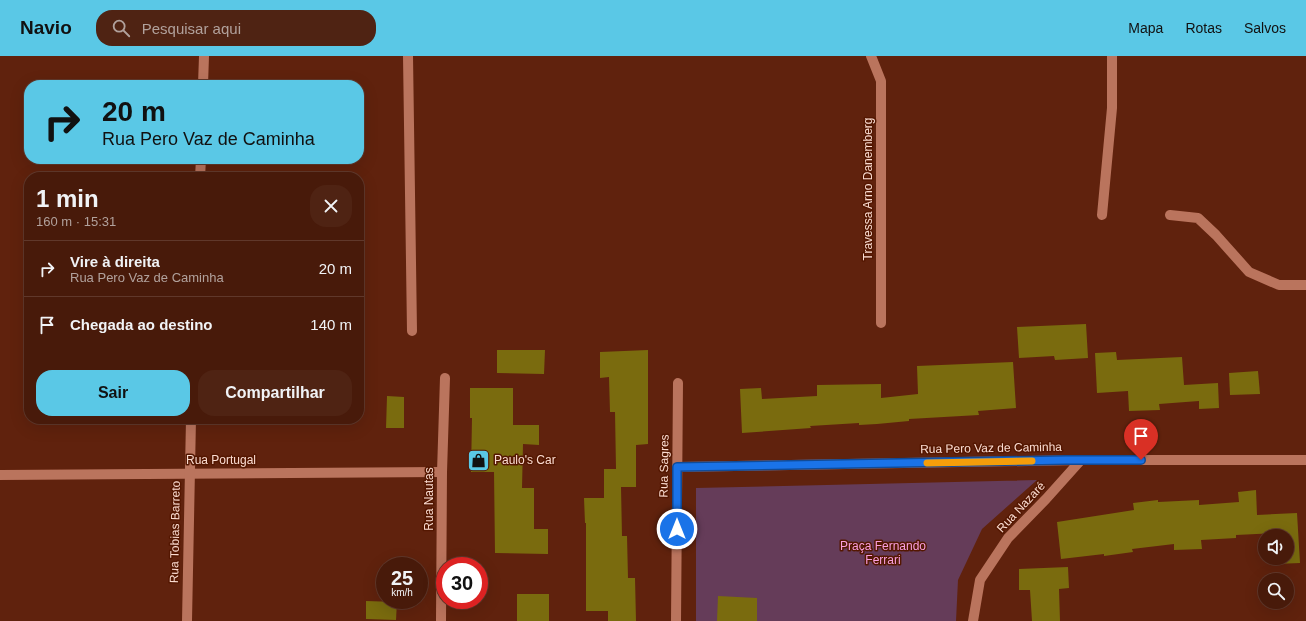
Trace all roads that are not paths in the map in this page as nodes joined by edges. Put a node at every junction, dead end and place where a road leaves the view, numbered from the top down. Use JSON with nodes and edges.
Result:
{"nodes":[{"id":1,"x":204,"y":56,"type":"edge"},
{"id":2,"x":408,"y":56,"type":"edge"},
{"id":3,"x":871,"y":56,"type":"edge"},
{"id":4,"x":1112,"y":56,"type":"edge"},
{"id":5,"x":203,"y":80,"type":"edge"},
{"id":6,"x":1102,"y":215,"type":"dead end"},
{"id":7,"x":1170,"y":215,"type":"dead end"},
{"id":8,"x":1306,"y":285,"type":"edge"},
{"id":9,"x":881,"y":324,"type":"dead end"},
{"id":10,"x":412,"y":331,"type":"dead end"},
{"id":11,"x":445,"y":378,"type":"dead end"},
{"id":12,"x":678,"y":383,"type":"dead end"},
{"id":13,"x":191,"y":424,"type":"edge"},
{"id":14,"x":1081,"y":460,"type":"junction"},
{"id":15,"x":1306,"y":460,"type":"edge"},
{"id":16,"x":677,"y":467,"type":"junction"},
{"id":17,"x":442,"y":472,"type":"junction"},
{"id":18,"x":189,"y":473,"type":"junction"},
{"id":19,"x":0,"y":475,"type":"edge"},
{"id":20,"x":187,"y":621,"type":"edge"},
{"id":21,"x":441,"y":621,"type":"edge"},
{"id":22,"x":676,"y":621,"type":"edge"},
{"id":23,"x":973,"y":621,"type":"edge"}],
"edges":[{"from":1,"to":5,"type":"street"},
{"from":2,"to":10,"type":"street"},
{"from":3,"to":9,"type":"street","name":"Travessa Arno Danemberg"},
{"from":4,"to":6,"type":"street"},
{"from":7,"to":8,"type":"street"},
{"from":11,"to":17,"type":"street","name":"Rua Nautas"},
{"from":12,"to":16,"type":"street","name":"Rua Sagres"},
{"from":13,"to":18,"type":"street","name":"Rua Tobias Barreto"},
{"from":14,"to":15,"type":"street","name":"Rua Pero Vaz de Caminha"},
{"from":14,"to":16,"type":"street","name":"Rua Pero Vaz de Caminha"},
{"from":14,"to":23,"type":"street","name":"Rua Nazaré"},
{"from":16,"to":22,"type":"street","name":"Rua Sagres"},
{"from":17,"to":18,"type":"street","name":"Rua Portugal"},
{"from":17,"to":21,"type":"street","name":"Rua Nautas"},
{"from":18,"to":19,"type":"street","name":"Rua Portugal"},
{"from":18,"to":20,"type":"street","name":"Rua Tobias Barreto"}]}
